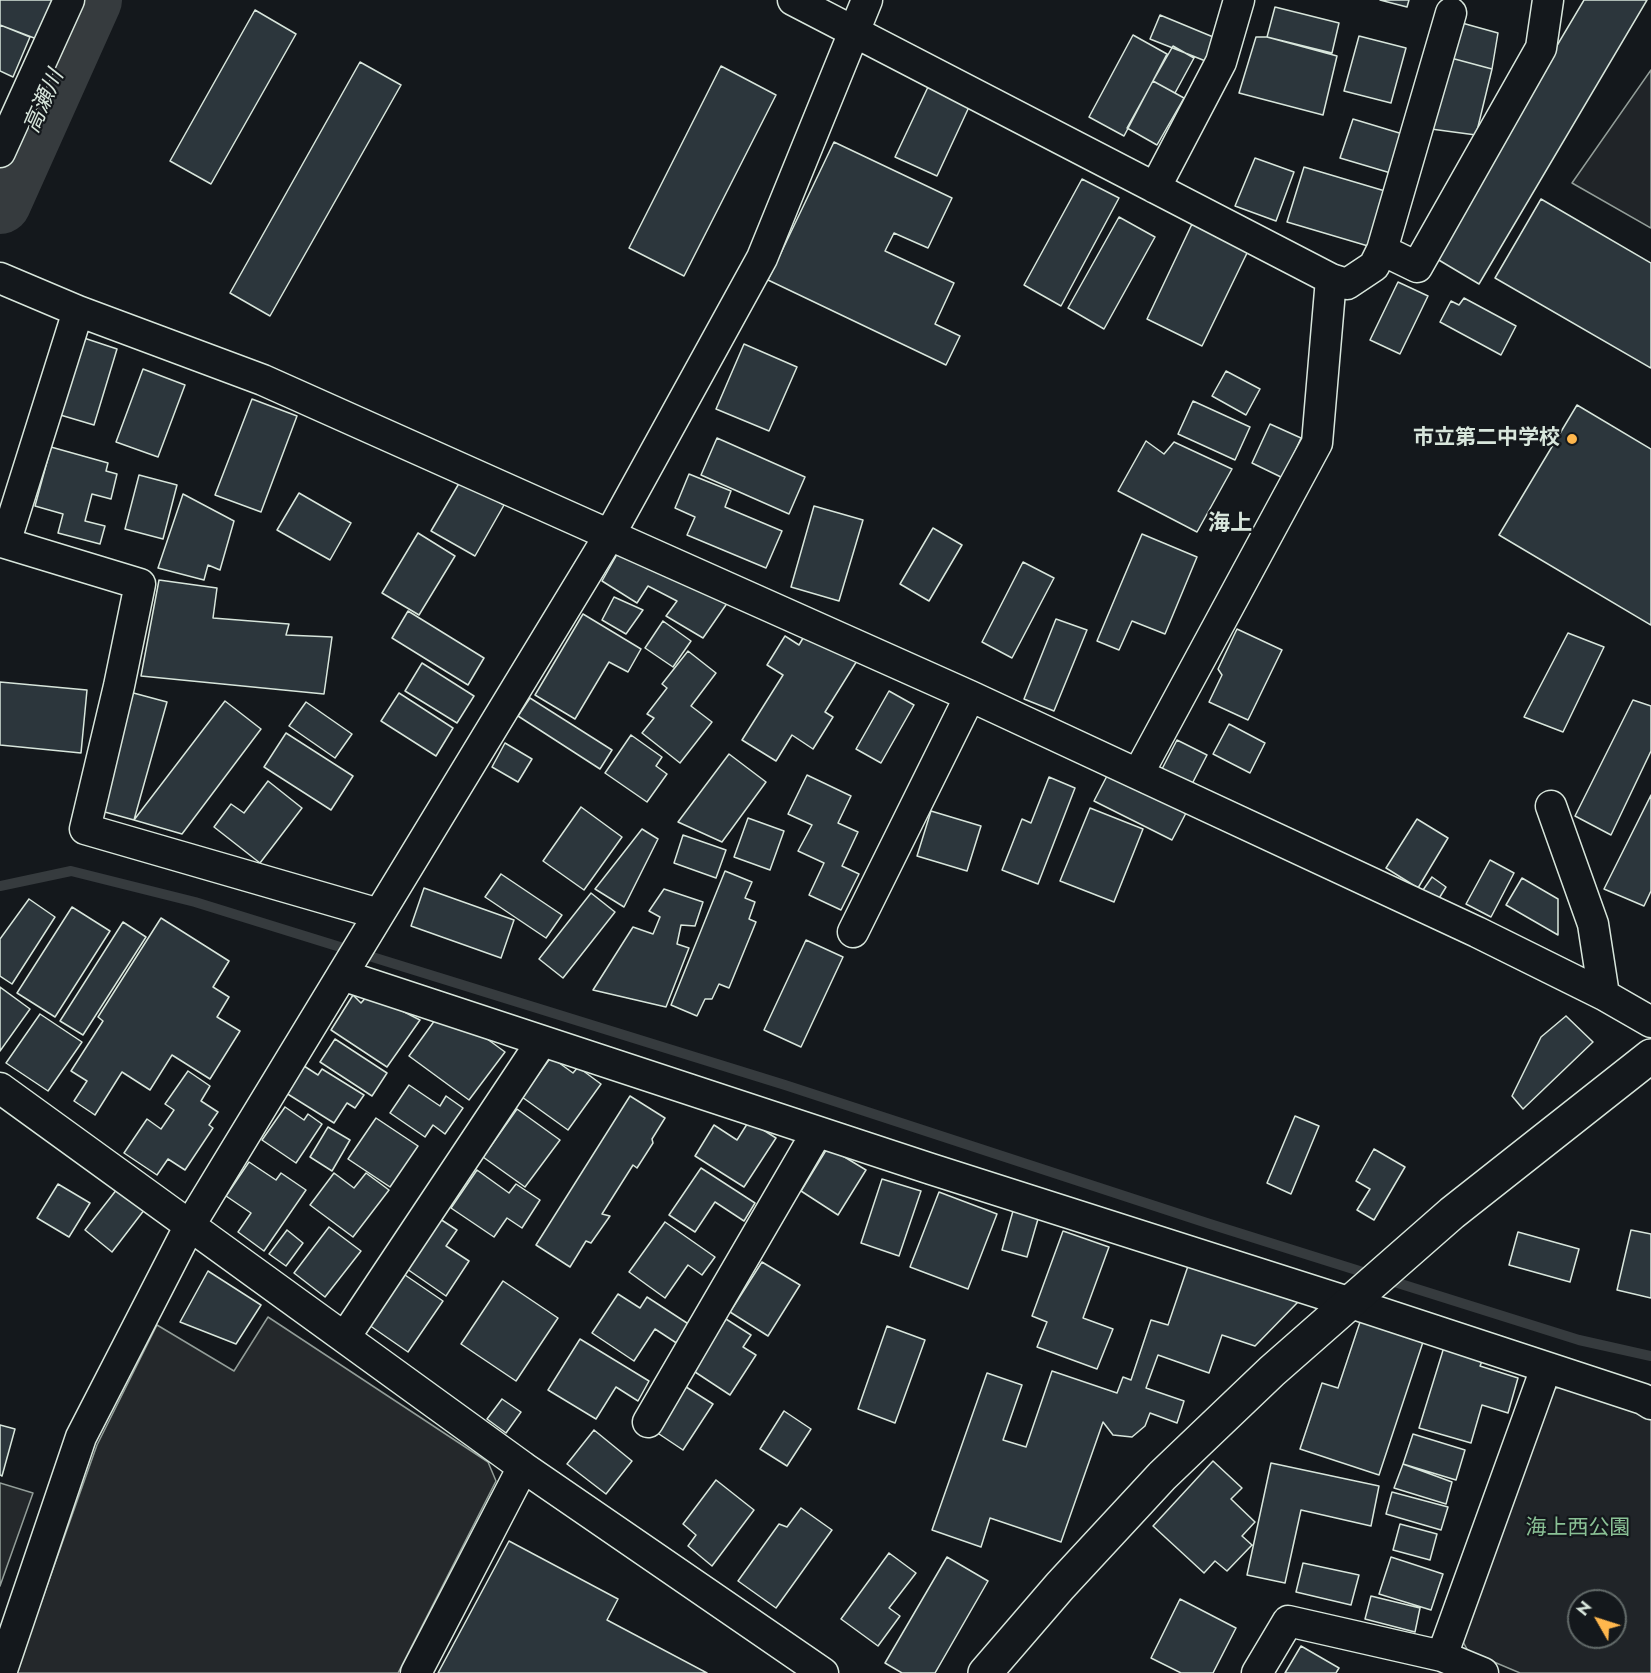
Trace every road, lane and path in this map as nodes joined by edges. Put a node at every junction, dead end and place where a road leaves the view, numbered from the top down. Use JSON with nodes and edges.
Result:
{"nodes":[{"id":1,"x":69,"y":0,"type":"edge"},
{"id":2,"x":793,"y":0,"type":"edge"},
{"id":3,"x":867,"y":0,"type":"edge"},
{"id":4,"x":1239,"y":0,"type":"edge"},
{"id":5,"x":1548,"y":0,"type":"edge"},
{"id":6,"x":1451,"y":13,"type":"dead end"},
{"id":7,"x":854,"y":33,"type":"junction"},
{"id":8,"x":0,"y":152,"type":"edge"},
{"id":9,"x":1155,"y":188,"type":"junction"},
{"id":10,"x":1382,"y":250,"type":"junction"},
{"id":11,"x":0,"y":278,"type":"edge"},
{"id":12,"x":1331,"y":279,"type":"junction"},
{"id":13,"x":78,"y":311,"type":"junction"},
{"id":14,"x":609,"y":536,"type":"junction"},
{"id":15,"x":970,"y":696,"type":"junction"},
{"id":16,"x":1138,"y":774,"type":"junction"},
{"id":17,"x":1551,"y":806,"type":"dead end"},
{"id":18,"x":379,"y":914,"type":"junction"},
{"id":19,"x":853,"y":933,"type":"dead end"},
{"id":20,"x":342,"y":975,"type":"junction"},
{"id":21,"x":1604,"y":995,"type":"junction"},
{"id":22,"x":1651,"y":1022,"type":"edge"},
{"id":23,"x":542,"y":1041,"type":"junction"},
{"id":24,"x":1651,"y":1056,"type":"edge"},
{"id":25,"x":0,"y":1088,"type":"edge"},
{"id":26,"x":817,"y":1132,"type":"junction"},
{"id":27,"x":190,"y":1225,"type":"junction"},
{"id":28,"x":1348,"y":1302,"type":"junction"},
{"id":29,"x":345,"y":1337,"type":"junction"},
{"id":30,"x":1546,"y":1368,"type":"junction"},
{"id":31,"x":1651,"y":1404,"type":"edge"},
{"id":32,"x":648,"y":1422,"type":"dead end"},
{"id":33,"x":523,"y":1467,"type":"junction"},
{"id":34,"x":1442,"y":1656,"type":"junction"},
{"id":35,"x":1,"y":1673,"type":"edge"},
{"id":36,"x":416,"y":1673,"type":"edge"},
{"id":37,"x":823,"y":1673,"type":"edge"},
{"id":38,"x":985,"y":1673,"type":"edge"},
{"id":39,"x":1257,"y":1673,"type":"edge"},
{"id":40,"x":1483,"y":1673,"type":"edge"}],
"edges":[{"from":1,"to":8,"type":"street"},
{"from":2,"to":7,"type":"street"},
{"from":3,"to":7,"type":"street"},
{"from":4,"to":9,"type":"street"},
{"from":5,"to":10,"type":"street"},
{"from":6,"to":10,"type":"street"},
{"from":7,"to":9,"type":"street"},
{"from":7,"to":14,"type":"street"},
{"from":9,"to":12,"type":"street"},
{"from":10,"to":12,"type":"street"},
{"from":11,"to":13,"type":"street"},
{"from":12,"to":16,"type":"street"},
{"from":13,"to":14,"type":"street"},
{"from":13,"to":18,"type":"street"},
{"from":14,"to":15,"type":"street"},
{"from":14,"to":18,"type":"street"},
{"from":15,"to":16,"type":"street"},
{"from":15,"to":19,"type":"street"},
{"from":16,"to":21,"type":"street"},
{"from":17,"to":21,"type":"street"},
{"from":18,"to":20,"type":"street"},
{"from":20,"to":23,"type":"street"},
{"from":20,"to":27,"type":"street"},
{"from":21,"to":22,"type":"street"},
{"from":23,"to":26,"type":"street"},
{"from":23,"to":29,"type":"street"},
{"from":24,"to":28,"type":"street"},
{"from":25,"to":27,"type":"street"},
{"from":26,"to":28,"type":"street"},
{"from":26,"to":32,"type":"street"},
{"from":27,"to":29,"type":"street"},
{"from":27,"to":35,"type":"street"},
{"from":28,"to":30,"type":"street"},
{"from":28,"to":38,"type":"street"},
{"from":29,"to":33,"type":"street"},
{"from":30,"to":31,"type":"street"},
{"from":30,"to":34,"type":"street"},
{"from":33,"to":36,"type":"street"},
{"from":33,"to":37,"type":"street"},
{"from":34,"to":39,"type":"street"},
{"from":34,"to":40,"type":"street"}]}
